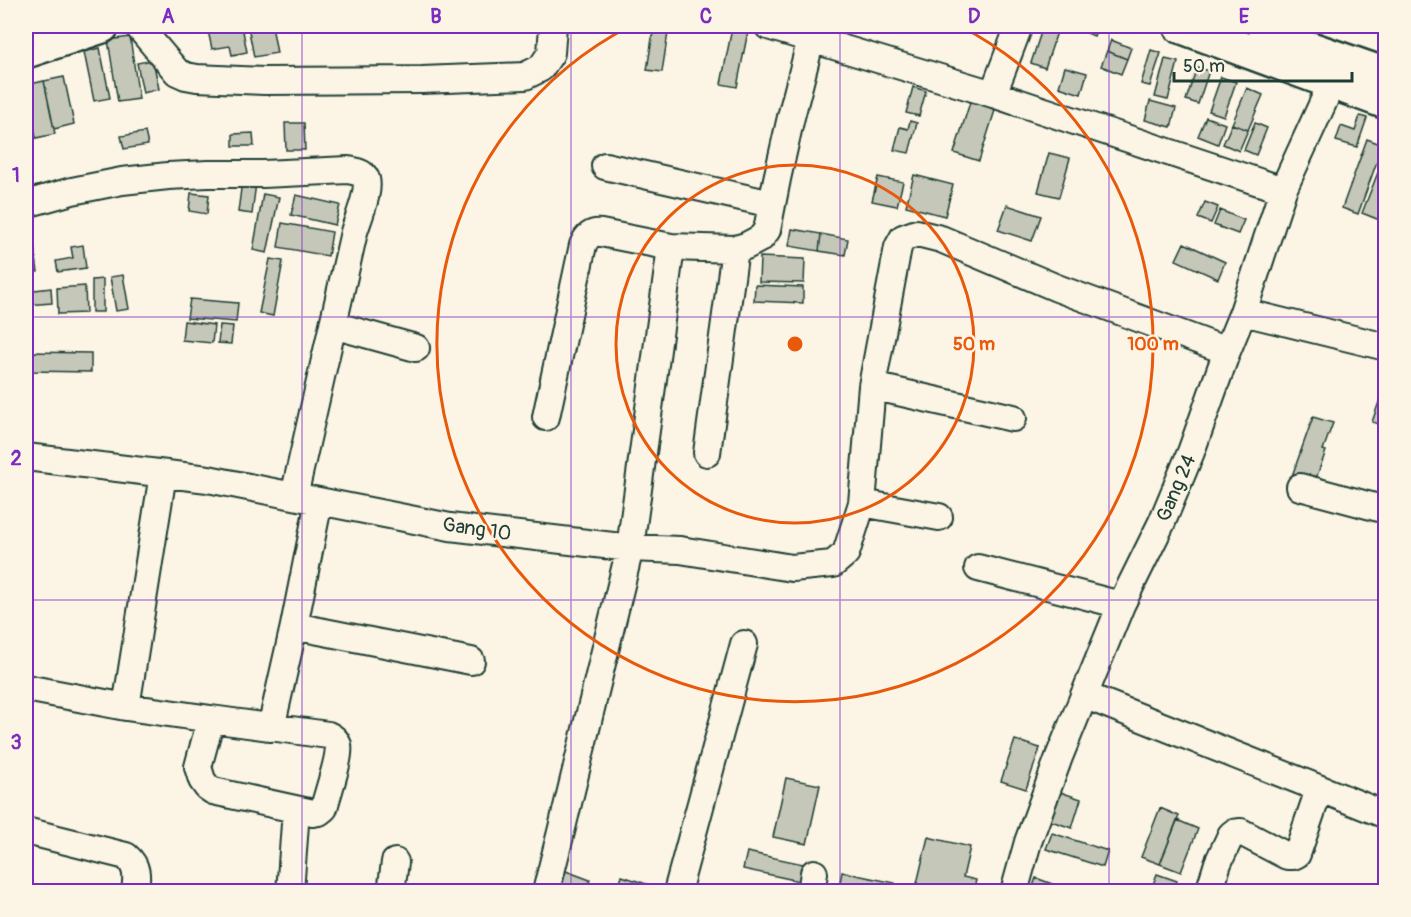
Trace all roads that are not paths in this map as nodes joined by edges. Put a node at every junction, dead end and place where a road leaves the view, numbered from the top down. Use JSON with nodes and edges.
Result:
{"nodes":[{"id":1,"x":102,"y":26,"type":"edge"},
{"id":2,"x":138,"y":26,"type":"edge"},
{"id":3,"x":554,"y":26,"type":"edge"},
{"id":4,"x":768,"y":26,"type":"edge"},
{"id":5,"x":1019,"y":26,"type":"edge"},
{"id":6,"x":1180,"y":26,"type":"edge"},
{"id":7,"x":1244,"y":26,"type":"edge"},
{"id":8,"x":811,"y":39,"type":"junction"},
{"id":9,"x":26,"y":51,"type":"edge"},
{"id":10,"x":1386,"y":75,"type":"edge"},
{"id":11,"x":1332,"y":82,"type":"junction"},
{"id":12,"x":993,"y":94,"type":"junction"},
{"id":13,"x":1386,"y":102,"type":"edge"},
{"id":14,"x":605,"y":166,"type":"dead end"},
{"id":15,"x":1283,"y":190,"type":"junction"},
{"id":16,"x":26,"y":204,"type":"edge"},
{"id":17,"x":772,"y":204,"type":"junction"},
{"id":18,"x":671,"y":247,"type":"junction"},
{"id":19,"x":735,"y":249,"type":"junction"},
{"id":20,"x":1243,"y":312,"type":"junction"},
{"id":21,"x":333,"y":324,"type":"junction"},
{"id":22,"x":1386,"y":347,"type":"edge"},
{"id":23,"x":416,"y":348,"type":"dead end"},
{"id":24,"x":1227,"y":351,"type":"junction"},
{"id":25,"x":872,"y":386,"type":"junction"},
{"id":26,"x":546,"y":417,"type":"dead end"},
{"id":27,"x":1013,"y":418,"type":"dead end"},
{"id":28,"x":707,"y":453,"type":"dead end"},
{"id":29,"x":26,"y":457,"type":"edge"},
{"id":30,"x":163,"y":474,"type":"junction"},
{"id":31,"x":1300,"y":487,"type":"dead end"},
{"id":32,"x":306,"y":498,"type":"junction"},
{"id":33,"x":862,"y":503,"type":"junction"},
{"id":34,"x":1386,"y":510,"type":"edge"},
{"id":35,"x":939,"y":517,"type":"dead end"},
{"id":36,"x":630,"y":548,"type":"junction"},
{"id":37,"x":978,"y":568,"type":"dead end"},
{"id":38,"x":1121,"y":605,"type":"junction"},
{"id":39,"x":294,"y":626,"type":"junction"},
{"id":40,"x":744,"y":644,"type":"dead end"},
{"id":41,"x":471,"y":661,"type":"dead end"},
{"id":42,"x":26,"y":688,"type":"edge"},
{"id":43,"x":1084,"y":695,"type":"junction"},
{"id":44,"x":126,"y":706,"type":"junction"},
{"id":45,"x":211,"y":719,"type":"junction"},
{"id":46,"x":271,"y":728,"type":"junction"},
{"id":47,"x":1319,"y":790,"type":"junction"},
{"id":48,"x":297,"y":810,"type":"junction"},
{"id":49,"x":1386,"y":815,"type":"edge"},
{"id":50,"x":26,"y":831,"type":"edge"},
{"id":51,"x":395,"y":862,"type":"dead end"},
{"id":52,"x":135,"y":891,"type":"edge"},
{"id":53,"x":290,"y":891,"type":"edge"},
{"id":54,"x":391,"y":891,"type":"edge"},
{"id":55,"x":546,"y":891,"type":"edge"},
{"id":56,"x":677,"y":891,"type":"edge"},
{"id":57,"x":1014,"y":891,"type":"edge"},
{"id":58,"x":1209,"y":891,"type":"edge"}],
"edges":[{"from":1,"to":9,"type":"highway"},
{"from":2,"to":3,"type":"street"},
{"from":4,"to":8,"type":"street"},
{"from":5,"to":12,"type":"street"},
{"from":6,"to":11,"type":"highway"},
{"from":7,"to":10,"type":"highway"},
{"from":8,"to":12,"type":"street"},
{"from":8,"to":17,"type":"street"},
{"from":11,"to":13,"type":"highway"},
{"from":11,"to":15,"type":"street","name":"Gang 24"},
{"from":12,"to":15,"type":"street"},
{"from":14,"to":17,"type":"street"},
{"from":15,"to":20,"type":"street","name":"Gang 24"},
{"from":16,"to":21,"type":"street"},
{"from":17,"to":19,"type":"street"},
{"from":18,"to":19,"type":"street"},
{"from":18,"to":26,"type":"street"},
{"from":18,"to":36,"type":"street"},
{"from":19,"to":28,"type":"street"},
{"from":20,"to":22,"type":"street"},
{"from":20,"to":24,"type":"street","name":"Gang 24"},
{"from":21,"to":23,"type":"street"},
{"from":21,"to":32,"type":"street"},
{"from":24,"to":25,"type":"street","name":"Gang 10"},
{"from":24,"to":38,"type":"street","name":"Gang 24"},
{"from":25,"to":27,"type":"street"},
{"from":25,"to":33,"type":"street","name":"Gang 10"},
{"from":29,"to":30,"type":"street","name":"Gang 10"},
{"from":30,"to":32,"type":"street","name":"Gang 10"},
{"from":30,"to":44,"type":"street"},
{"from":31,"to":34,"type":"street"},
{"from":32,"to":36,"type":"street","name":"Gang 10"},
{"from":32,"to":39,"type":"street"},
{"from":33,"to":35,"type":"street"},
{"from":33,"to":36,"type":"street","name":"Gang 10"},
{"from":36,"to":55,"type":"street"},
{"from":37,"to":38,"type":"street"},
{"from":38,"to":43,"type":"street","name":"Gang 24"},
{"from":39,"to":41,"type":"street"},
{"from":39,"to":46,"type":"street"},
{"from":40,"to":56,"type":"street"},
{"from":42,"to":44,"type":"street"},
{"from":43,"to":47,"type":"street"},
{"from":43,"to":57,"type":"street","name":"Gang 24"},
{"from":44,"to":45,"type":"street"},
{"from":45,"to":46,"type":"street"},
{"from":45,"to":48,"type":"street"},
{"from":46,"to":48,"type":"street"},
{"from":47,"to":49,"type":"street"},
{"from":47,"to":58,"type":"street"},
{"from":48,"to":53,"type":"street"},
{"from":50,"to":52,"type":"street"},
{"from":51,"to":54,"type":"street"}]}
